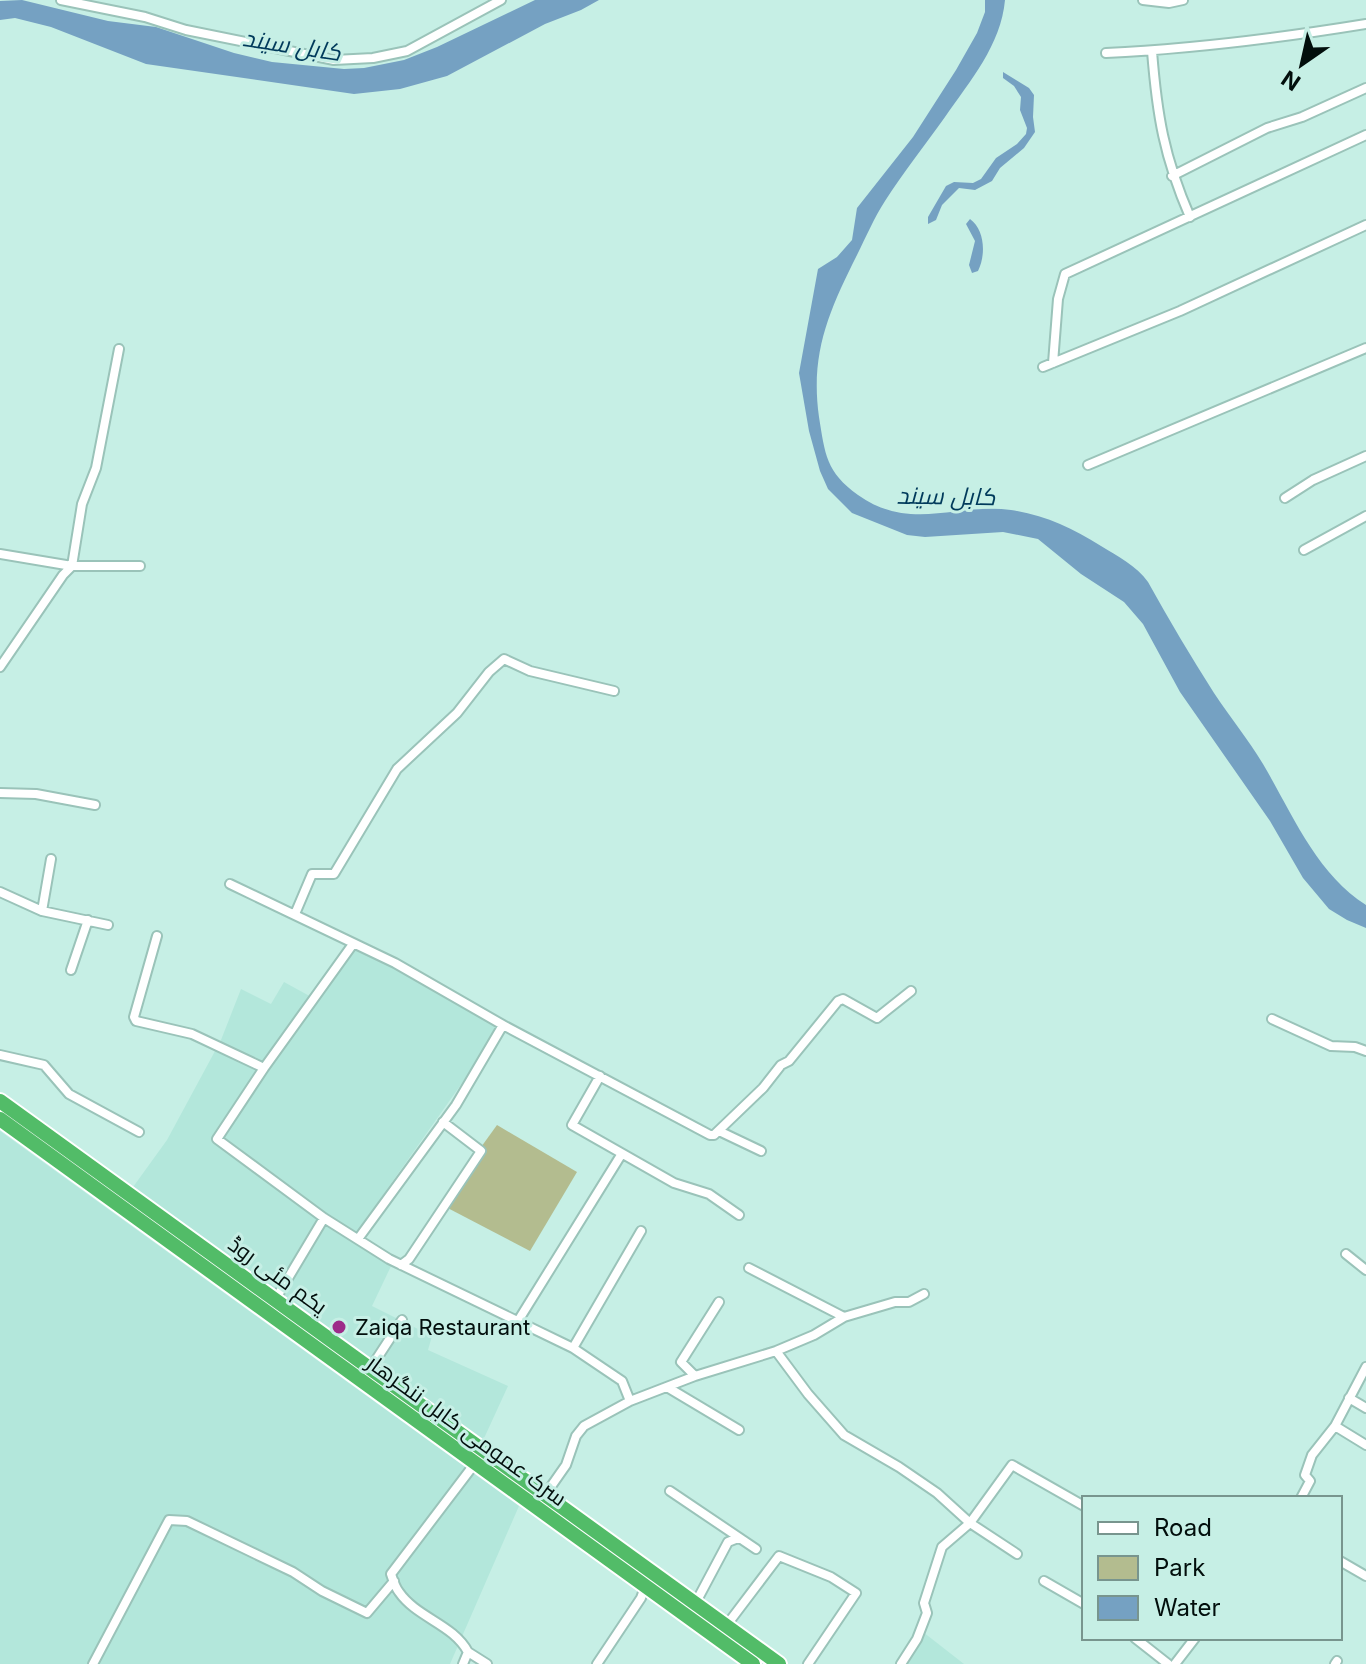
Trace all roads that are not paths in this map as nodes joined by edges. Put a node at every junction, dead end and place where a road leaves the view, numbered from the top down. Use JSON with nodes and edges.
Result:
{"nodes":[{"id":1,"x":61,"y":0,"type":"edge"},
{"id":2,"x":501,"y":0,"type":"edge"},
{"id":3,"x":1143,"y":0,"type":"edge"},
{"id":4,"x":1183,"y":0,"type":"edge"},
{"id":5,"x":1366,"y":24,"type":"edge"},
{"id":6,"x":1152,"y":51,"type":"junction"},
{"id":7,"x":1106,"y":53,"type":"dead end"},
{"id":8,"x":1366,"y":88,"type":"edge"},
{"id":9,"x":1366,"y":135,"type":"edge"},
{"id":10,"x":1172,"y":176,"type":"junction"},
{"id":11,"x":1190,"y":217,"type":"junction"},
{"id":12,"x":1366,"y":225,"type":"edge"},
{"id":13,"x":1366,"y":348,"type":"edge"},
{"id":14,"x":119,"y":349,"type":"dead end"},
{"id":15,"x":1053,"y":363,"type":"junction"},
{"id":16,"x":1043,"y":367,"type":"dead end"},
{"id":17,"x":1366,"y":456,"type":"edge"},
{"id":18,"x":1088,"y":465,"type":"dead end"},
{"id":19,"x":1285,"y":498,"type":"dead end"},
{"id":20,"x":1366,"y":516,"type":"edge"},
{"id":21,"x":1304,"y":550,"type":"dead end"},
{"id":22,"x":0,"y":554,"type":"edge"},
{"id":23,"x":72,"y":566,"type":"junction"},
{"id":24,"x":140,"y":566,"type":"dead end"},
{"id":25,"x":0,"y":667,"type":"edge"},
{"id":26,"x":614,"y":691,"type":"dead end"},
{"id":27,"x":0,"y":793,"type":"edge"},
{"id":28,"x":95,"y":805,"type":"dead end"},
{"id":29,"x":51,"y":859,"type":"dead end"},
{"id":30,"x":230,"y":884,"type":"dead end"},
{"id":31,"x":0,"y":892,"type":"edge"},
{"id":32,"x":42,"y":911,"type":"junction"},
{"id":33,"x":295,"y":914,"type":"junction"},
{"id":34,"x":88,"y":920,"type":"junction"},
{"id":35,"x":108,"y":925,"type":"dead end"},
{"id":36,"x":157,"y":936,"type":"dead end"},
{"id":37,"x":353,"y":944,"type":"junction"},
{"id":38,"x":71,"y":970,"type":"dead end"},
{"id":39,"x":911,"y":991,"type":"dead end"},
{"id":40,"x":1272,"y":1019,"type":"dead end"},
{"id":41,"x":503,"y":1025,"type":"junction"},
{"id":42,"x":1366,"y":1051,"type":"edge"},
{"id":43,"x":0,"y":1055,"type":"edge"},
{"id":44,"x":264,"y":1068,"type":"junction"},
{"id":45,"x":600,"y":1076,"type":"junction"},
{"id":46,"x":0,"y":1101,"type":"edge"},
{"id":47,"x":0,"y":1119,"type":"edge"},
{"id":48,"x":443,"y":1122,"type":"junction"},
{"id":49,"x":719,"y":1131,"type":"junction"},
{"id":50,"x":139,"y":1132,"type":"dead end"},
{"id":51,"x":761,"y":1151,"type":"dead end"},
{"id":52,"x":621,"y":1155,"type":"junction"},
{"id":53,"x":739,"y":1215,"type":"dead end"},
{"id":54,"x":324,"y":1218,"type":"junction"},
{"id":55,"x":641,"y":1231,"type":"dead end"},
{"id":56,"x":358,"y":1239,"type":"junction"},
{"id":57,"x":1346,"y":1254,"type":"dead end"},
{"id":58,"x":401,"y":1265,"type":"junction"},
{"id":59,"x":749,"y":1268,"type":"dead end"},
{"id":60,"x":1366,"y":1270,"type":"edge"},
{"id":61,"x":924,"y":1294,"type":"dead end"},
{"id":62,"x":275,"y":1300,"type":"junction"},
{"id":63,"x":719,"y":1302,"type":"dead end"},
{"id":64,"x":844,"y":1317,"type":"junction"},
{"id":65,"x":402,"y":1320,"type":"dead end"},
{"id":66,"x":518,"y":1321,"type":"junction"},
{"id":67,"x":573,"y":1348,"type":"junction"},
{"id":68,"x":776,"y":1351,"type":"junction"},
{"id":69,"x":1366,"y":1367,"type":"edge"},
{"id":70,"x":370,"y":1369,"type":"junction"},
{"id":71,"x":695,"y":1376,"type":"junction"},
{"id":72,"x":667,"y":1387,"type":"junction"},
{"id":73,"x":1349,"y":1398,"type":"junction"},
{"id":74,"x":630,"y":1401,"type":"junction"},
{"id":75,"x":1366,"y":1408,"type":"edge"},
{"id":76,"x":1335,"y":1426,"type":"junction"},
{"id":77,"x":739,"y":1430,"type":"dead end"},
{"id":78,"x":1366,"y":1445,"type":"edge"},
{"id":79,"x":478,"y":1455,"type":"junction"},
{"id":80,"x":670,"y":1491,"type":"dead end"},
{"id":81,"x":545,"y":1495,"type":"junction"},
{"id":82,"x":1302,"y":1496,"type":"edge"},
{"id":83,"x":1082,"y":1505,"type":"edge"},
{"id":84,"x":970,"y":1523,"type":"junction"},
{"id":85,"x":738,"y":1538,"type":"junction"},
{"id":86,"x":756,"y":1549,"type":"dead end"},
{"id":87,"x":1017,"y":1554,"type":"dead end"},
{"id":88,"x":1342,"y":1562,"type":"edge"},
{"id":89,"x":1366,"y":1576,"type":"edge"},
{"id":90,"x":394,"y":1581,"type":"junction"},
{"id":91,"x":1044,"y":1581,"type":"dead end"},
{"id":92,"x":645,"y":1587,"type":"junction"},
{"id":93,"x":1082,"y":1603,"type":"edge"},
{"id":94,"x":695,"y":1605,"type":"junction"},
{"id":95,"x":725,"y":1626,"type":"junction"},
{"id":96,"x":1138,"y":1640,"type":"edge"},
{"id":97,"x":1193,"y":1640,"type":"edge"},
{"id":98,"x":468,"y":1652,"type":"junction"},
{"id":99,"x":751,"y":1663,"type":"edge"},
{"id":100,"x":93,"y":1664,"type":"edge"},
{"id":101,"x":463,"y":1664,"type":"edge"},
{"id":102,"x":487,"y":1664,"type":"edge"},
{"id":103,"x":597,"y":1664,"type":"edge"},
{"id":104,"x":779,"y":1664,"type":"edge"},
{"id":105,"x":808,"y":1664,"type":"edge"},
{"id":106,"x":901,"y":1664,"type":"edge"},
{"id":107,"x":1168,"y":1664,"type":"edge"},
{"id":108,"x":1175,"y":1664,"type":"edge"}],
"edges":[{"from":1,"to":2,"type":"street"},
{"from":3,"to":4,"type":"street"},
{"from":5,"to":6,"type":"street"},
{"from":6,"to":7,"type":"street"},
{"from":6,"to":10,"type":"street"},
{"from":8,"to":10,"type":"street"},
{"from":9,"to":11,"type":"street"},
{"from":10,"to":11,"type":"street"},
{"from":11,"to":15,"type":"street"},
{"from":12,"to":15,"type":"street"},
{"from":13,"to":18,"type":"street"},
{"from":14,"to":23,"type":"street"},
{"from":15,"to":16,"type":"street"},
{"from":17,"to":19,"type":"street"},
{"from":20,"to":21,"type":"street"},
{"from":22,"to":23,"type":"street"},
{"from":23,"to":24,"type":"street"},
{"from":23,"to":25,"type":"street"},
{"from":26,"to":33,"type":"street"},
{"from":27,"to":28,"type":"street"},
{"from":29,"to":32,"type":"street"},
{"from":30,"to":33,"type":"street"},
{"from":31,"to":32,"type":"street"},
{"from":32,"to":34,"type":"street"},
{"from":33,"to":37,"type":"street"},
{"from":34,"to":35,"type":"street"},
{"from":34,"to":38,"type":"street"},
{"from":36,"to":44,"type":"street"},
{"from":37,"to":41,"type":"street"},
{"from":37,"to":44,"type":"street"},
{"from":39,"to":49,"type":"street"},
{"from":40,"to":42,"type":"street"},
{"from":41,"to":45,"type":"street"},
{"from":41,"to":48,"type":"street"},
{"from":43,"to":50,"type":"street"},
{"from":44,"to":54,"type":"street"},
{"from":45,"to":49,"type":"street"},
{"from":45,"to":52,"type":"street"},
{"from":46,"to":62,"type":"highway","name":"یکم مئی روڈ"},
{"from":47,"to":79,"type":"highway","name":"سرک عمومی کابل ننگرهار"},
{"from":48,"to":56,"type":"street"},
{"from":48,"to":58,"type":"street"},
{"from":49,"to":51,"type":"street"},
{"from":52,"to":53,"type":"street"},
{"from":52,"to":66,"type":"street"},
{"from":54,"to":56,"type":"street"},
{"from":54,"to":62,"type":"street"},
{"from":55,"to":67,"type":"street"},
{"from":56,"to":58,"type":"street"},
{"from":57,"to":60,"type":"street"},
{"from":58,"to":66,"type":"street"},
{"from":59,"to":64,"type":"street"},
{"from":61,"to":64,"type":"street"},
{"from":62,"to":70,"type":"highway","name":"یکم مئی روڈ"},
{"from":63,"to":71,"type":"street"},
{"from":64,"to":68,"type":"street"},
{"from":65,"to":70,"type":"street"},
{"from":66,"to":67,"type":"street"},
{"from":67,"to":74,"type":"street"},
{"from":68,"to":71,"type":"street"},
{"from":68,"to":84,"type":"street"},
{"from":69,"to":73,"type":"street"},
{"from":70,"to":79,"type":"highway","name":"یکم مئی روڈ"},
{"from":71,"to":72,"type":"street"},
{"from":72,"to":74,"type":"street"},
{"from":72,"to":77,"type":"street"},
{"from":73,"to":75,"type":"street"},
{"from":73,"to":76,"type":"street"},
{"from":74,"to":81,"type":"street"},
{"from":76,"to":78,"type":"street"},
{"from":76,"to":82,"type":"street"},
{"from":79,"to":81,"type":"highway","name":"سرک عمومی کابل ننگرهار"},
{"from":79,"to":90,"type":"street"},
{"from":79,"to":92,"type":"highway","name":"سرک عمومی کابل ننگرهار"},
{"from":80,"to":85,"type":"street"},
{"from":81,"to":94,"type":"highway","name":"سرک عمومی کابل ننگرهار"},
{"from":83,"to":84,"type":"street"},
{"from":84,"to":87,"type":"street"},
{"from":84,"to":106,"type":"street"},
{"from":85,"to":86,"type":"street"},
{"from":85,"to":94,"type":"street"},
{"from":88,"to":89,"type":"street"},
{"from":90,"to":98,"type":"street"},
{"from":90,"to":100,"type":"street"},
{"from":91,"to":93,"type":"street"},
{"from":92,"to":99,"type":"highway","name":"سرک عمومی کابل ننگرهار"},
{"from":92,"to":103,"type":"street"},
{"from":94,"to":95,"type":"highway","name":"سرک عمومی کابل ننگرهار"},
{"from":95,"to":104,"type":"highway","name":"سرک عمومی کابل ننگرهار"},
{"from":95,"to":105,"type":"street"},
{"from":96,"to":107,"type":"street"},
{"from":97,"to":108,"type":"street"},
{"from":98,"to":101,"type":"street"},
{"from":98,"to":102,"type":"street"}]}
